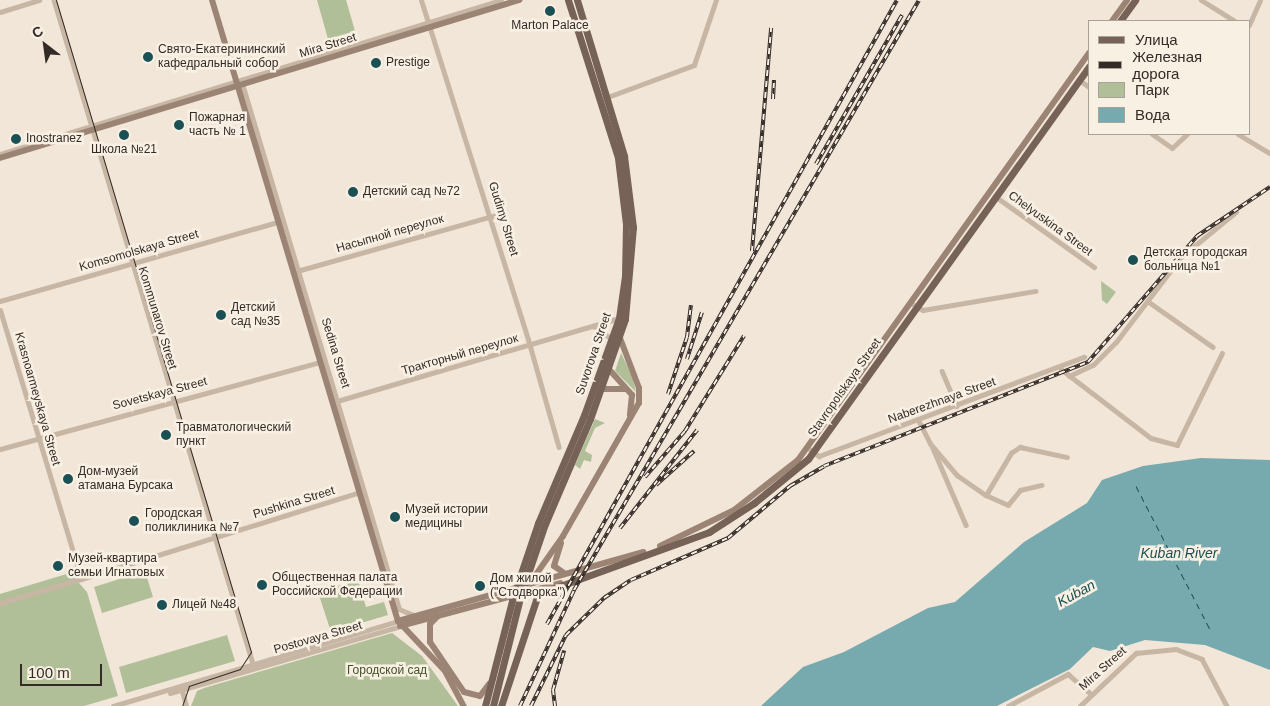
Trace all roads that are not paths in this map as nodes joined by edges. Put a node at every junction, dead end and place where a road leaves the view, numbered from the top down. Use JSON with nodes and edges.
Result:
{"nodes":[{"id":1,"x":39,"y":0,"type":"edge"},
{"id":2,"x":54,"y":0,"type":"edge"},
{"id":3,"x":212,"y":0,"type":"edge"},
{"id":4,"x":421,"y":0,"type":"edge"},
{"id":5,"x":501,"y":0,"type":"edge"},
{"id":6,"x":519,"y":0,"type":"edge"},
{"id":7,"x":568,"y":0,"type":"edge"},
{"id":8,"x":577,"y":0,"type":"edge"},
{"id":9,"x":716,"y":0,"type":"edge"},
{"id":10,"x":1127,"y":0,"type":"edge"},
{"id":11,"x":1135,"y":0,"type":"edge"},
{"id":12,"x":1201,"y":0,"type":"edge"},
{"id":13,"x":1260,"y":0,"type":"edge"},
{"id":14,"x":0,"y":12,"type":"edge"},
{"id":15,"x":1113,"y":20,"type":"edge"},
{"id":16,"x":1121,"y":20,"type":"edge"},
{"id":17,"x":1232,"y":20,"type":"edge"},
{"id":18,"x":1250,"y":23,"type":"edge"},
{"id":19,"x":428,"y":25,"type":"junction"},
{"id":20,"x":1088,"y":54,"type":"edge"},
{"id":21,"x":1088,"y":67,"type":"edge"},
{"id":22,"x":1079,"y":80,"type":"junction"},
{"id":23,"x":239,"y":83,"type":"junction"},
{"id":24,"x":1088,"y":86,"type":"edge"},
{"id":25,"x":603,"y":98,"type":"junction"},
{"id":26,"x":91,"y":128,"type":"junction"},
{"id":27,"x":1153,"y":135,"type":"edge"},
{"id":28,"x":1186,"y":135,"type":"edge"},
{"id":29,"x":1240,"y":135,"type":"edge"},
{"id":30,"x":1270,"y":153,"type":"edge"},
{"id":31,"x":0,"y":154,"type":"edge"},
{"id":32,"x":0,"y":158,"type":"edge"},
{"id":33,"x":995,"y":196,"type":"junction"},
{"id":34,"x":1236,"y":212,"type":"dead end"},
{"id":35,"x":493,"y":216,"type":"junction"},
{"id":36,"x":281,"y":221,"type":"junction"},
{"id":37,"x":131,"y":264,"type":"junction"},
{"id":38,"x":1094,"y":267,"type":"dead end"},
{"id":39,"x":296,"y":271,"type":"junction"},
{"id":40,"x":1035,"y":291,"type":"dead end"},
{"id":41,"x":0,"y":301,"type":"edge"},
{"id":42,"x":1149,"y":302,"type":"junction"},
{"id":43,"x":914,"y":305,"type":"junction"},
{"id":44,"x":0,"y":310,"type":"edge"},
{"id":45,"x":622,"y":319,"type":"junction"},
{"id":46,"x":593,"y":326,"type":"junction"},
{"id":47,"x":617,"y":339,"type":"junction"},
{"id":48,"x":530,"y":345,"type":"junction"},
{"id":49,"x":1213,"y":347,"type":"dead end"},
{"id":50,"x":1222,"y":353,"type":"dead end"},
{"id":51,"x":1084,"y":358,"type":"dead end"},
{"id":52,"x":323,"y":361,"type":"junction"},
{"id":53,"x":607,"y":367,"type":"junction"},
{"id":54,"x":1061,"y":369,"type":"junction"},
{"id":55,"x":942,"y":371,"type":"dead end"},
{"id":56,"x":1069,"y":376,"type":"junction"},
{"id":57,"x":602,"y":389,"type":"junction"},
{"id":58,"x":626,"y":389,"type":"junction"},
{"id":59,"x":640,"y":393,"type":"junction"},
{"id":60,"x":633,"y":398,"type":"junction"},
{"id":61,"x":335,"y":401,"type":"junction"},
{"id":62,"x":172,"y":402,"type":"junction"},
{"id":63,"x":957,"y":406,"type":"junction"},
{"id":64,"x":587,"y":417,"type":"junction"},
{"id":65,"x":918,"y":419,"type":"junction"},
{"id":66,"x":626,"y":426,"type":"junction"},
{"id":67,"x":38,"y":438,"type":"junction"},
{"id":68,"x":930,"y":443,"type":"junction"},
{"id":69,"x":559,"y":447,"type":"dead end"},
{"id":70,"x":0,"y":449,"type":"edge"},
{"id":71,"x":811,"y":450,"type":"junction"},
{"id":72,"x":1067,"y":457,"type":"dead end"},
{"id":73,"x":1041,"y":485,"type":"dead end"},
{"id":74,"x":362,"y":492,"type":"junction"},
{"id":75,"x":986,"y":495,"type":"junction"},
{"id":76,"x":966,"y":525,"type":"dead end"},
{"id":77,"x":563,"y":536,"type":"junction"},
{"id":78,"x":215,"y":537,"type":"junction"},
{"id":79,"x":573,"y":573,"type":"junction"},
{"id":80,"x":80,"y":579,"type":"junction"},
{"id":81,"x":529,"y":583,"type":"junction"},
{"id":82,"x":560,"y":583,"type":"junction"},
{"id":83,"x":499,"y":591,"type":"joint"},
{"id":84,"x":518,"y":593,"type":"joint"},
{"id":85,"x":0,"y":603,"type":"edge"},
{"id":86,"x":421,"y":614,"type":"junction"},
{"id":87,"x":439,"y":615,"type":"junction"},
{"id":88,"x":399,"y":623,"type":"junction"},
{"id":89,"x":253,"y":662,"type":"junction"},
{"id":90,"x":255,"y":669,"type":"junction"},
{"id":91,"x":498,"y":671,"type":"junction"},
{"id":92,"x":492,"y":679,"type":"junction"},
{"id":93,"x":182,"y":691,"type":"junction"},
{"id":94,"x":1090,"y":694,"type":"junction"},
{"id":95,"x":113,"y":706,"type":"edge"},
{"id":96,"x":125,"y":706,"type":"edge"},
{"id":97,"x":186,"y":706,"type":"edge"},
{"id":98,"x":464,"y":706,"type":"edge"},
{"id":99,"x":485,"y":706,"type":"edge"},
{"id":100,"x":493,"y":706,"type":"edge"},
{"id":101,"x":501,"y":706,"type":"edge"},
{"id":102,"x":1008,"y":706,"type":"edge"},
{"id":103,"x":1080,"y":706,"type":"edge"},
{"id":104,"x":1227,"y":706,"type":"edge"}],
"edges":[{"from":1,"to":14,"type":"street"},
{"from":2,"to":26,"type":"street","name":"Kommunarov Street"},
{"from":3,"to":23,"type":"main road","name":"Sedina Street"},
{"from":4,"to":19,"type":"street","name":"Gudimy Street"},
{"from":5,"to":19,"type":"street","name":"Mira Street"},
{"from":6,"to":19,"type":"main road","name":"Mira Street"},
{"from":7,"to":25,"type":"main road","name":"Suvorova Street"},
{"from":8,"to":25,"type":"main road","name":"Suvorova Street"},
{"from":9,"to":25,"type":"street"},
{"from":10,"to":15,"type":"main road"},
{"from":11,"to":16,"type":"main road"},
{"from":12,"to":17,"type":"street"},
{"from":13,"to":18,"type":"street"},
{"from":19,"to":23,"type":"main road","name":"Mira Street"},
{"from":19,"to":35,"type":"street","name":"Gudimy Street"},
{"from":20,"to":43,"type":"main road","name":"Stavropolskaya Street"},
{"from":21,"to":22,"type":"main road","name":"Stavropolskaya Street"},
{"from":22,"to":24,"type":"street"},
{"from":22,"to":33,"type":"main road","name":"Stavropolskaya Street"},
{"from":23,"to":26,"type":"main road","name":"Mira Street"},
{"from":23,"to":36,"type":"main road","name":"Sedina Street"},
{"from":25,"to":45,"type":"main road","name":"Suvorova Street"},
{"from":26,"to":31,"type":"street","name":"Mira Street"},
{"from":26,"to":32,"type":"main road","name":"Mira Street"},
{"from":26,"to":37,"type":"street","name":"Kommunarov Street"},
{"from":27,"to":28,"type":"street"},
{"from":29,"to":30,"type":"street"},
{"from":33,"to":38,"type":"street","name":"Chelyuskina Street"},
{"from":33,"to":43,"type":"main road","name":"Stavropolskaya Street"},
{"from":34,"to":42,"type":"street"},
{"from":35,"to":39,"type":"street","name":"Насыпной переулок"},
{"from":35,"to":48,"type":"street","name":"Gudimy Street"},
{"from":36,"to":37,"type":"street","name":"Komsomolskaya Street"},
{"from":36,"to":39,"type":"main road","name":"Sedina Street"},
{"from":37,"to":41,"type":"street","name":"Komsomolskaya Street"},
{"from":37,"to":62,"type":"street","name":"Kommunarov Street"},
{"from":39,"to":52,"type":"main road","name":"Sedina Street"},
{"from":40,"to":43,"type":"street"},
{"from":42,"to":49,"type":"street"},
{"from":42,"to":56,"type":"street"},
{"from":43,"to":71,"type":"main road","name":"Stavropolskaya Street"},
{"from":44,"to":67,"type":"street","name":"Krasnoarmeyskaya Street"},
{"from":45,"to":46,"type":"street","name":"Тракторный переулок"},
{"from":45,"to":47,"type":"main road","name":"Suvorova Street"},
{"from":46,"to":47,"type":"street"},
{"from":46,"to":48,"type":"street","name":"Тракторный переулок"},
{"from":47,"to":53,"type":"main road","name":"Suvorova Street"},
{"from":47,"to":59,"type":"main road"},
{"from":48,"to":61,"type":"street","name":"Тракторный переулок"},
{"from":48,"to":69,"type":"street","name":"Gudimy Street"},
{"from":50,"to":56,"type":"street"},
{"from":51,"to":54,"type":"street","name":"Naberezhnaya Street"},
{"from":52,"to":61,"type":"main road","name":"Sedina Street"},
{"from":52,"to":62,"type":"street","name":"Sovetskaya Street"},
{"from":53,"to":57,"type":"main road","name":"Suvorova Street"},
{"from":53,"to":58,"type":"main road"},
{"from":53,"to":64,"type":"main road","name":"Suvorova Street"},
{"from":54,"to":56,"type":"street"},
{"from":54,"to":63,"type":"street","name":"Naberezhnaya Street"},
{"from":55,"to":63,"type":"street"},
{"from":57,"to":58,"type":"main road"},
{"from":57,"to":64,"type":"main road","name":"Suvorova Street"},
{"from":58,"to":60,"type":"main road"},
{"from":59,"to":60,"type":"main road"},
{"from":59,"to":66,"type":"main road"},
{"from":60,"to":66,"type":"main road"},
{"from":61,"to":74,"type":"main road","name":"Sedina Street"},
{"from":62,"to":67,"type":"street","name":"Sovetskaya Street"},
{"from":62,"to":78,"type":"street","name":"Kommunarov Street"},
{"from":63,"to":65,"type":"street","name":"Naberezhnaya Street"},
{"from":64,"to":91,"type":"main road","name":"Suvorova Street","bridge":true},
{"from":65,"to":68,"type":"street"},
{"from":65,"to":71,"type":"street","name":"Naberezhnaya Street"},
{"from":66,"to":77,"type":"main road"},
{"from":67,"to":70,"type":"street","name":"Sovetskaya Street"},
{"from":67,"to":80,"type":"street","name":"Krasnoarmeyskaya Street"},
{"from":68,"to":75,"type":"street"},
{"from":68,"to":76,"type":"street"},
{"from":71,"to":79,"type":"main road","name":"Stavropolskaya Street"},
{"from":71,"to":82,"type":"main road","name":"Stavropolskaya Street"},
{"from":72,"to":75,"type":"street"},
{"from":73,"to":75,"type":"street"},
{"from":74,"to":78,"type":"street","name":"Pushkina Street"},
{"from":74,"to":86,"type":"street","name":"Sedina Street"},
{"from":74,"to":88,"type":"main road","name":"Sedina Street"},
{"from":77,"to":79,"type":"main road"},
{"from":77,"to":81,"type":"main road"},
{"from":78,"to":80,"type":"street","name":"Pushkina Street"},
{"from":78,"to":89,"type":"street","name":"Kommunarov Street"},
{"from":79,"to":81,"type":"main road","name":"Stavropolskaya Street"},
{"from":80,"to":85,"type":"street","name":"Pushkina Street"},
{"from":81,"to":83,"type":"main road","name":"Stavropolskaya Street"},
{"from":82,"to":84,"type":"main road","name":"Stavropolskaya Street"},
{"from":82,"to":101,"type":"main road"},
{"from":83,"to":86,"type":"main road","name":"Postovaya Street"},
{"from":84,"to":87,"type":"main road","name":"Postovaya Street"},
{"from":86,"to":88,"type":"main road","name":"Postovaya Street"},
{"from":87,"to":88,"type":"main road","name":"Postovaya Street"},
{"from":87,"to":92,"type":"main road"},
{"from":88,"to":89,"type":"street","name":"Postovaya Street"},
{"from":88,"to":90,"type":"street","name":"Postovaya Street"},
{"from":88,"to":98,"type":"main road"},
{"from":89,"to":90,"type":"street","name":"Kommunarov Street"},
{"from":89,"to":95,"type":"street","name":"Postovaya Street"},
{"from":90,"to":93,"type":"street","name":"Postovaya Street"},
{"from":91,"to":92,"type":"main road","name":"Suvorova Street"},
{"from":91,"to":100,"type":"main road","name":"Suvorova Street"},
{"from":92,"to":99,"type":"main road","name":"Suvorova Street"},
{"from":93,"to":96,"type":"street","name":"Postovaya Street"},
{"from":93,"to":97,"type":"street"},
{"from":94,"to":102,"type":"street"},
{"from":94,"to":103,"type":"street","name":"Mira Street"},
{"from":94,"to":104,"type":"street","name":"Mira Street"}]}
